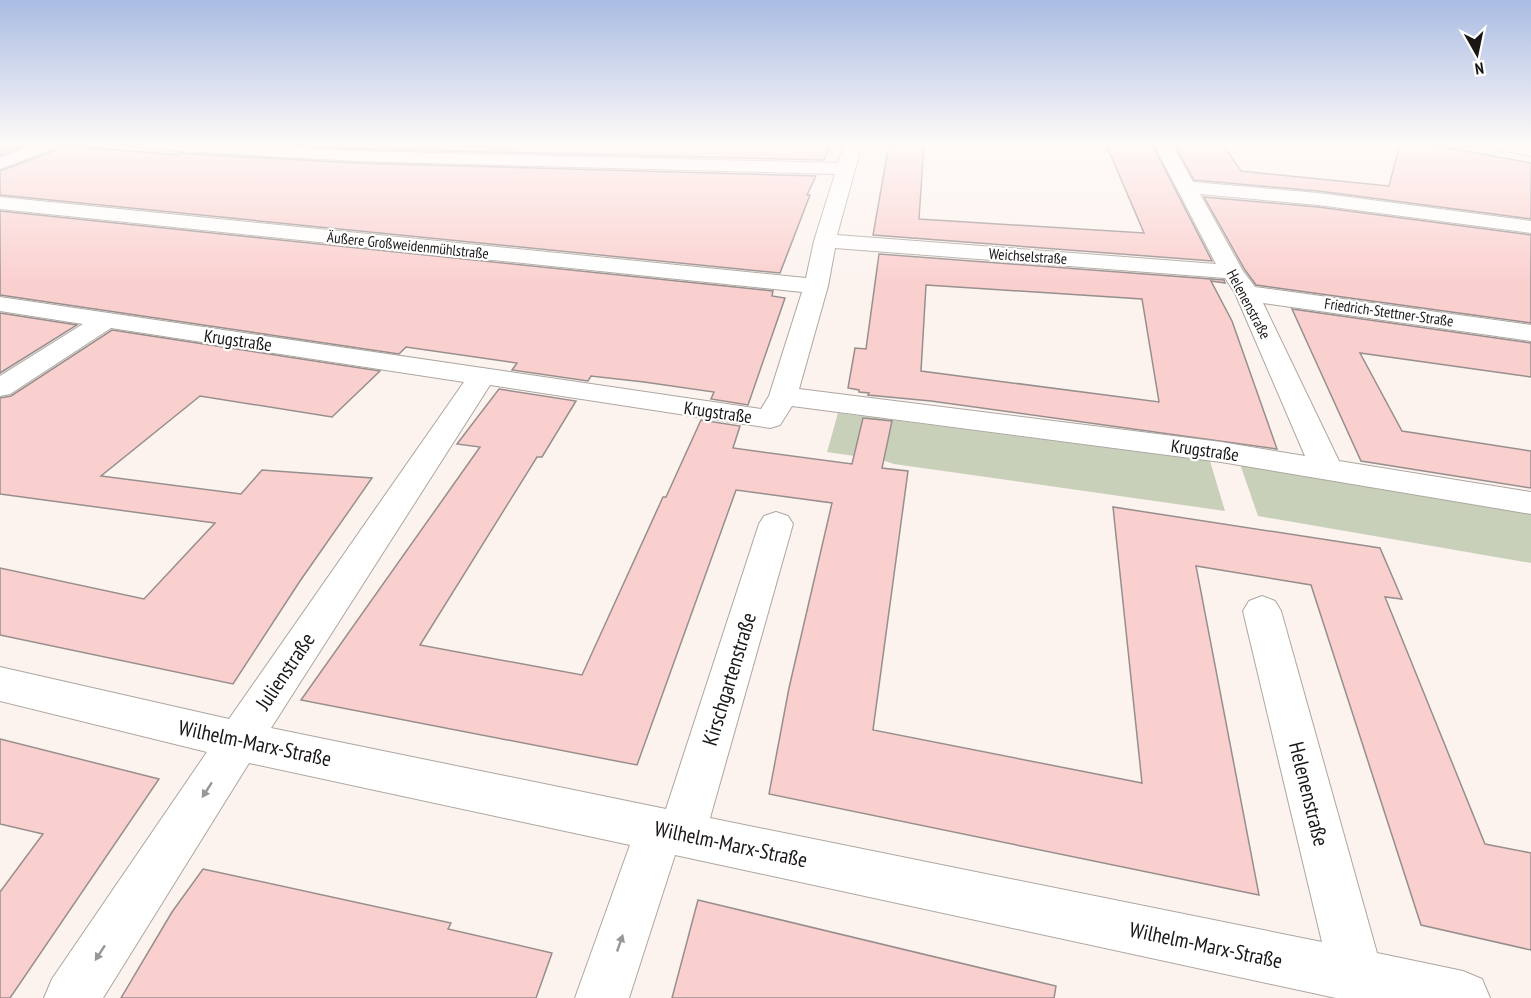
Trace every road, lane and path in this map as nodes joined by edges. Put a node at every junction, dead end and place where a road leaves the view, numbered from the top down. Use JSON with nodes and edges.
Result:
{"nodes":[{"id":1,"x":840,"y":191,"type":"edge"},
{"id":2,"x":1191,"y":191,"type":"edge"},
{"id":3,"x":1227,"y":191,"type":"edge"},
{"id":4,"x":0,"y":203,"type":"edge"},
{"id":5,"x":1531,"y":227,"type":"edge"},
{"id":6,"x":825,"y":241,"type":"junction"},
{"id":7,"x":1232,"y":272,"type":"junction"},
{"id":8,"x":816,"y":286,"type":"junction"},
{"id":9,"x":1247,"y":293,"type":"junction"},
{"id":10,"x":0,"y":304,"type":"edge"},
{"id":11,"x":107,"y":321,"type":"junction"},
{"id":12,"x":1531,"y":333,"type":"edge"},
{"id":13,"x":482,"y":376,"type":"junction"},
{"id":14,"x":0,"y":388,"type":"edge"},
{"id":15,"x":783,"y":396,"type":"junction"},
{"id":16,"x":1326,"y":468,"type":"junction"},
{"id":17,"x":1531,"y":503,"type":"edge"},
{"id":18,"x":776,"y":524,"type":"dead end"},
{"id":19,"x":1262,"y":611,"type":"dead end"},
{"id":20,"x":0,"y":684,"type":"edge"},
{"id":21,"x":238,"y":741,"type":"junction"},
{"id":22,"x":670,"y":831,"type":"junction"},
{"id":23,"x":1357,"y":977,"type":"junction"},
{"id":24,"x":71,"y":998,"type":"edge"},
{"id":25,"x":602,"y":998,"type":"edge"},
{"id":26,"x":1463,"y":998,"type":"edge"}],
"edges":[{"from":1,"to":6,"type":"street"},
{"from":2,"to":7,"type":"street","name":"Helenenstraße"},
{"from":3,"to":5,"type":"street"},
{"from":4,"to":8,"type":"street","name":"Äußere Großweidenmühlstraße"},
{"from":6,"to":7,"type":"street","name":"Weichselstraße"},
{"from":6,"to":8,"type":"street"},
{"from":7,"to":9,"type":"street","name":"Helenenstraße"},
{"from":8,"to":15,"type":"street"},
{"from":9,"to":12,"type":"street","name":"Friedrich-Stettner-Straße"},
{"from":9,"to":16,"type":"street","name":"Helenenstraße"},
{"from":10,"to":11,"type":"street","name":"Krugstraße"},
{"from":11,"to":13,"type":"street","name":"Krugstraße"},
{"from":11,"to":14,"type":"street"},
{"from":13,"to":15,"type":"street","name":"Krugstraße"},
{"from":13,"to":21,"type":"street","name":"Julienstraße"},
{"from":15,"to":16,"type":"street","name":"Krugstraße"},
{"from":16,"to":17,"type":"street","name":"Krugstraße"},
{"from":18,"to":22,"type":"street","name":"Kirschgartenstraße"},
{"from":19,"to":23,"type":"street","name":"Helenenstraße"},
{"from":20,"to":21,"type":"street","name":"Wilhelm-Marx-Straße"},
{"from":21,"to":22,"type":"street","name":"Wilhelm-Marx-Straße"},
{"from":21,"to":24,"type":"street","name":"Julienstraße","one_way":true},
{"from":22,"to":23,"type":"street","name":"Wilhelm-Marx-Straße"},
{"from":25,"to":22,"type":"street","name":"Kirschgartenstraße","one_way":true},
{"from":23,"to":26,"type":"street","name":"Wilhelm-Marx-Straße"}]}
